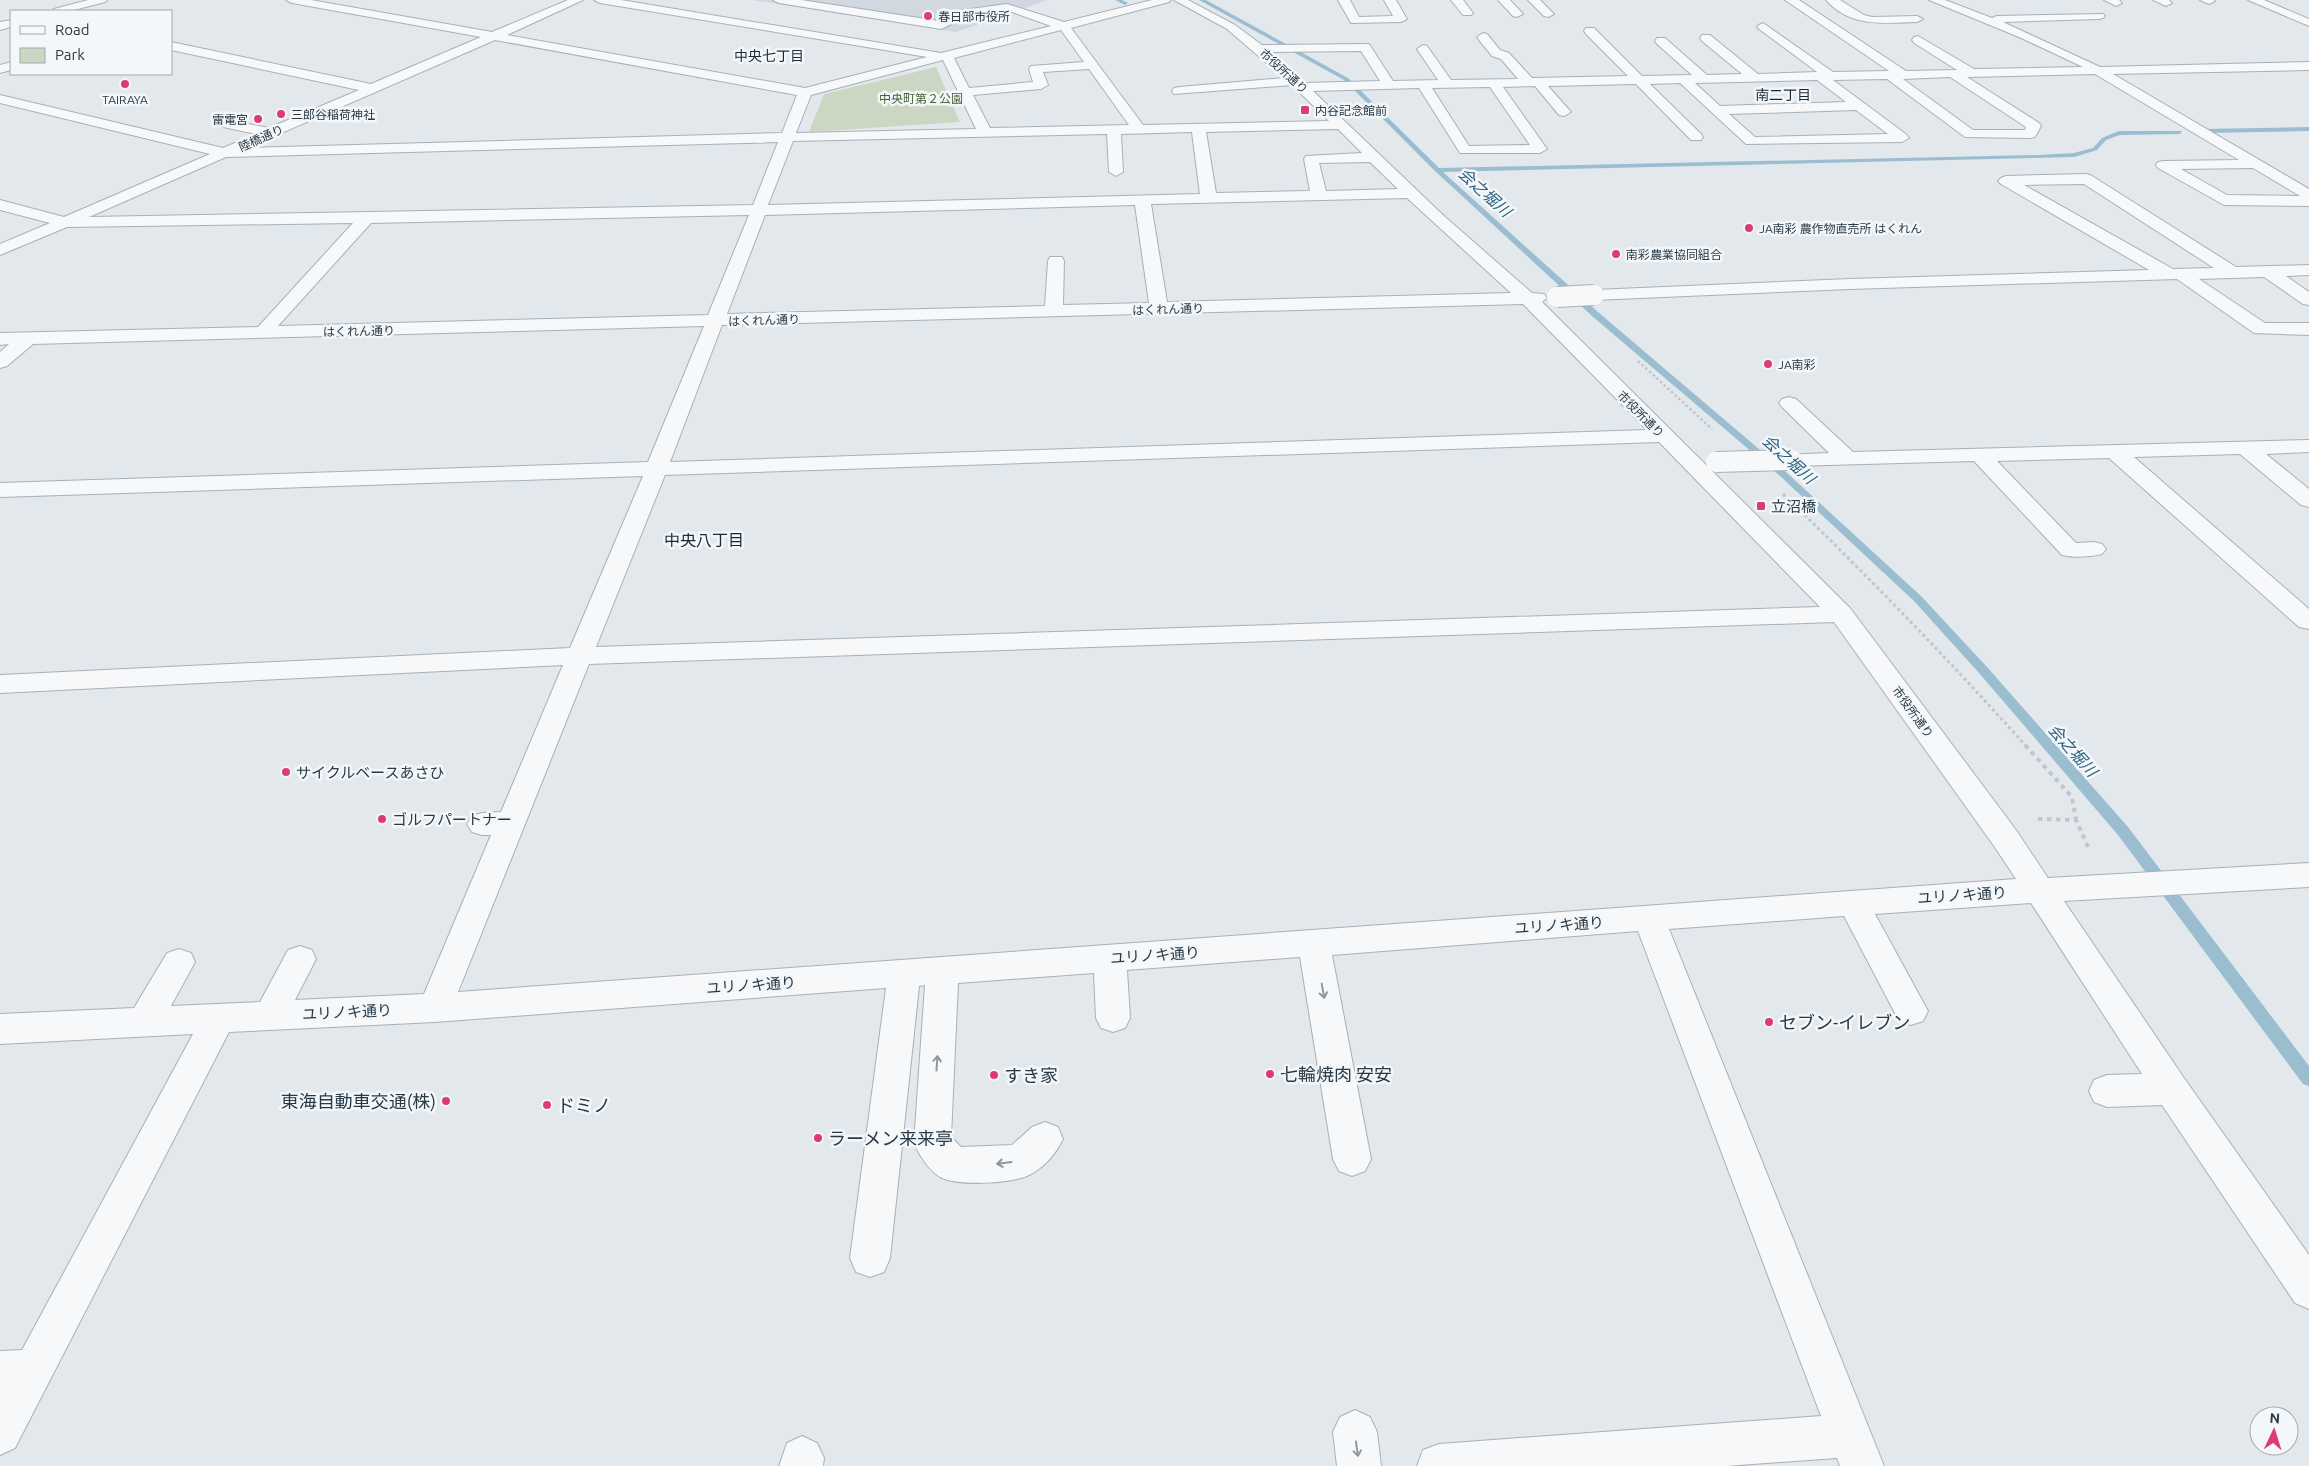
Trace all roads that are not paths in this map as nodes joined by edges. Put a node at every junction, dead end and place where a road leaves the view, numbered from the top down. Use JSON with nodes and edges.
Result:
{"nodes":[{"id":1,"x":101,"y":0,"type":"edge"},
{"id":2,"x":292,"y":0,"type":"edge"},
{"id":3,"x":578,"y":0,"type":"edge"},
{"id":4,"x":600,"y":0,"type":"edge"},
{"id":5,"x":779,"y":0,"type":"edge"},
{"id":6,"x":1164,"y":0,"type":"edge"},
{"id":7,"x":1180,"y":0,"type":"edge"},
{"id":8,"x":1344,"y":0,"type":"edge"},
{"id":9,"x":1390,"y":0,"type":"edge"},
{"id":10,"x":1457,"y":0,"type":"edge"},
{"id":11,"x":1504,"y":0,"type":"edge"},
{"id":12,"x":1534,"y":0,"type":"edge"},
{"id":13,"x":1791,"y":0,"type":"edge"},
{"id":14,"x":1832,"y":0,"type":"edge"},
{"id":15,"x":1935,"y":0,"type":"edge"},
{"id":16,"x":2254,"y":0,"type":"edge"},
{"id":17,"x":62,"y":10,"type":"edge"},
{"id":18,"x":1467,"y":13,"type":"dead end"},
{"id":19,"x":1517,"y":14,"type":"dead end"},
{"id":20,"x":1548,"y":14,"type":"dead end"},
{"id":21,"x":2099,"y":16,"type":"dead end"},
{"id":22,"x":1917,"y":19,"type":"dead end"},
{"id":23,"x":1985,"y":19,"type":"junction"},
{"id":24,"x":2309,"y":23,"type":"edge"},
{"id":25,"x":1064,"y":26,"type":"junction"},
{"id":26,"x":1763,"y":27,"type":"dead end"},
{"id":27,"x":1590,"y":31,"type":"dead end"},
{"id":28,"x":493,"y":36,"type":"junction"},
{"id":29,"x":1483,"y":37,"type":"dead end"},
{"id":30,"x":1706,"y":38,"type":"dead end"},
{"id":31,"x":1918,"y":40,"type":"dead end"},
{"id":32,"x":1661,"y":41,"type":"dead end"},
{"id":33,"x":172,"y":46,"type":"edge"},
{"id":34,"x":1258,"y":49,"type":"junction"},
{"id":35,"x":1423,"y":49,"type":"dead end"},
{"id":36,"x":948,"y":57,"type":"junction"},
{"id":37,"x":1092,"y":65,"type":"junction"},
{"id":38,"x":2309,"y":66,"type":"edge"},
{"id":39,"x":2099,"y":71,"type":"junction"},
{"id":40,"x":1954,"y":74,"type":"junction"},
{"id":41,"x":1972,"y":74,"type":"junction"},
{"id":42,"x":1897,"y":75,"type":"junction"},
{"id":43,"x":1825,"y":76,"type":"junction"},
{"id":44,"x":1755,"y":78,"type":"junction"},
{"id":45,"x":1683,"y":79,"type":"junction"},
{"id":46,"x":1704,"y":79,"type":"junction"},
{"id":47,"x":1640,"y":80,"type":"junction"},
{"id":48,"x":1533,"y":82,"type":"junction"},
{"id":49,"x":1494,"y":83,"type":"junction"},
{"id":50,"x":1298,"y":84,"type":"junction"},
{"id":51,"x":1423,"y":84,"type":"junction"},
{"id":52,"x":1447,"y":84,"type":"junction"},
{"id":53,"x":1389,"y":85,"type":"junction"},
{"id":54,"x":374,"y":88,"type":"junction"},
{"id":55,"x":1179,"y":90,"type":"dead end"},
{"id":56,"x":805,"y":92,"type":"junction"},
{"id":57,"x":965,"y":92,"type":"junction"},
{"id":58,"x":0,"y":99,"type":"edge"},
{"id":59,"x":1860,"y":106,"type":"junction"},
{"id":60,"x":1718,"y":110,"type":"junction"},
{"id":61,"x":1564,"y":112,"type":"dead end"},
{"id":62,"x":228,"y":124,"type":"dead end"},
{"id":63,"x":1341,"y":125,"type":"junction"},
{"id":64,"x":1198,"y":128,"type":"junction"},
{"id":65,"x":1139,"y":129,"type":"junction"},
{"id":66,"x":1114,"y":130,"type":"junction"},
{"id":67,"x":134,"y":131,"type":"junction"},
{"id":68,"x":272,"y":133,"type":"junction"},
{"id":69,"x":985,"y":133,"type":"junction"},
{"id":70,"x":119,"y":136,"type":"dead end"},
{"id":71,"x":787,"y":137,"type":"junction"},
{"id":72,"x":1696,"y":137,"type":"dead end"},
{"id":73,"x":226,"y":153,"type":"junction"},
{"id":74,"x":1374,"y":157,"type":"junction"},
{"id":75,"x":2255,"y":164,"type":"junction"},
{"id":76,"x":1116,"y":172,"type":"dead end"},
{"id":77,"x":1412,"y":193,"type":"junction"},
{"id":78,"x":1319,"y":196,"type":"junction"},
{"id":79,"x":2309,"y":196,"type":"edge"},
{"id":80,"x":1209,"y":199,"type":"junction"},
{"id":81,"x":1142,"y":200,"type":"junction"},
{"id":82,"x":2309,"y":202,"type":"edge"},
{"id":83,"x":0,"y":205,"type":"edge"},
{"id":84,"x":758,"y":210,"type":"junction"},
{"id":85,"x":366,"y":218,"type":"junction"},
{"id":86,"x":66,"y":222,"type":"junction"},
{"id":87,"x":0,"y":250,"type":"edge"},
{"id":88,"x":1056,"y":261,"type":"dead end"},
{"id":89,"x":2309,"y":270,"type":"edge"},
{"id":90,"x":2267,"y":271,"type":"junction"},
{"id":91,"x":2232,"y":272,"type":"junction"},
{"id":92,"x":2175,"y":274,"type":"junction"},
{"id":93,"x":1527,"y":298,"type":"junction"},
{"id":94,"x":2309,"y":300,"type":"edge"},
{"id":95,"x":1159,"y":309,"type":"junction"},
{"id":96,"x":1054,"y":312,"type":"junction"},
{"id":97,"x":715,"y":321,"type":"junction"},
{"id":98,"x":2309,"y":329,"type":"edge"},
{"id":99,"x":262,"y":333,"type":"junction"},
{"id":100,"x":0,"y":339,"type":"edge"},
{"id":101,"x":27,"y":339,"type":"junction"},
{"id":102,"x":0,"y":362,"type":"edge"},
{"id":103,"x":1789,"y":403,"type":"dead end"},
{"id":104,"x":1664,"y":436,"type":"junction"},
{"id":105,"x":2309,"y":446,"type":"edge"},
{"id":106,"x":2247,"y":449,"type":"junction"},
{"id":107,"x":2115,"y":452,"type":"junction"},
{"id":108,"x":1980,"y":455,"type":"junction"},
{"id":109,"x":1848,"y":459,"type":"junction"},
{"id":110,"x":1690,"y":463,"type":"junction"},
{"id":111,"x":657,"y":468,"type":"junction"},
{"id":112,"x":0,"y":490,"type":"edge"},
{"id":113,"x":2309,"y":500,"type":"edge"},
{"id":114,"x":2094,"y":549,"type":"dead end"},
{"id":115,"x":1841,"y":614,"type":"junction"},
{"id":116,"x":2308,"y":621,"type":"dead end"},
{"id":117,"x":581,"y":656,"type":"junction"},
{"id":118,"x":0,"y":684,"type":"edge"},
{"id":119,"x":512,"y":823,"type":"junction"},
{"id":120,"x":482,"y":824,"type":"dead end"},
{"id":121,"x":2309,"y":875,"type":"edge"},
{"id":122,"x":2040,"y":890,"type":"junction"},
{"id":123,"x":1854,"y":903,"type":"junction"},
{"id":124,"x":1649,"y":918,"type":"junction"},
{"id":125,"x":1314,"y":943,"type":"junction"},
{"id":126,"x":1110,"y":958,"type":"junction"},
{"id":127,"x":300,"y":959,"type":"dead end"},
{"id":128,"x":179,"y":962,"type":"dead end"},
{"id":129,"x":942,"y":970,"type":"junction"},
{"id":130,"x":904,"y":973,"type":"junction"},
{"id":131,"x":435,"y":1008,"type":"junction"},
{"id":132,"x":1911,"y":1011,"type":"dead end"},
{"id":133,"x":270,"y":1016,"type":"junction"},
{"id":134,"x":1113,"y":1018,"type":"dead end"},
{"id":135,"x":219,"y":1019,"type":"junction"},
{"id":136,"x":144,"y":1022,"type":"junction"},
{"id":137,"x":0,"y":1029,"type":"edge"},
{"id":138,"x":2170,"y":1089,"type":"junction"},
{"id":139,"x":2107,"y":1092,"type":"dead end"},
{"id":140,"x":1045,"y":1139,"type":"dead end"},
{"id":141,"x":1352,"y":1159,"type":"dead end"},
{"id":142,"x":870,"y":1258,"type":"dead end"},
{"id":143,"x":2309,"y":1289,"type":"edge"},
{"id":144,"x":16,"y":1371,"type":"edge"},
{"id":145,"x":0,"y":1433,"type":"edge"},
{"id":146,"x":1855,"y":1450,"type":"edge"},
{"id":147,"x":1439,"y":1466,"type":"edge"}],
"edges":[{"from":1,"to":17,"type":"street"},
{"from":2,"to":28,"type":"street"},
{"from":3,"to":28,"type":"street","name":"陸橋通り"},
{"from":4,"to":36,"type":"street"},
{"from":5,"to":25,"type":"street"},
{"from":6,"to":25,"type":"street"},
{"from":7,"to":34,"type":"street","name":"市役所通り"},
{"from":8,"to":9,"type":"street"},
{"from":10,"to":18,"type":"street"},
{"from":11,"to":19,"type":"street"},
{"from":12,"to":20,"type":"street"},
{"from":13,"to":42,"type":"street"},
{"from":14,"to":22,"type":"street"},
{"from":15,"to":23,"type":"street"},
{"from":16,"to":24,"type":"street"},
{"from":21,"to":23,"type":"street"},
{"from":23,"to":39,"type":"street"},
{"from":25,"to":36,"type":"street"},
{"from":25,"to":37,"type":"street"},
{"from":26,"to":43,"type":"street"},
{"from":27,"to":47,"type":"street"},
{"from":28,"to":54,"type":"street","name":"陸橋通り"},
{"from":28,"to":56,"type":"street"},
{"from":29,"to":48,"type":"street"},
{"from":30,"to":44,"type":"street"},
{"from":31,"to":41,"type":"street"},
{"from":32,"to":46,"type":"street"},
{"from":33,"to":54,"type":"street"},
{"from":34,"to":50,"type":"street","name":"市役所通り"},
{"from":34,"to":53,"type":"street"},
{"from":35,"to":52,"type":"street"},
{"from":36,"to":56,"type":"street"},
{"from":36,"to":57,"type":"street"},
{"from":37,"to":57,"type":"street"},
{"from":37,"to":65,"type":"street"},
{"from":38,"to":39,"type":"street"},
{"from":39,"to":41,"type":"street"},
{"from":39,"to":75,"type":"street"},
{"from":40,"to":41,"type":"street"},
{"from":40,"to":42,"type":"street"},
{"from":40,"to":42,"type":"street"},
{"from":42,"to":43,"type":"street"},
{"from":43,"to":44,"type":"street"},
{"from":43,"to":59,"type":"street"},
{"from":44,"to":46,"type":"street"},
{"from":45,"to":46,"type":"street"},
{"from":45,"to":47,"type":"street"},
{"from":45,"to":60,"type":"street"},
{"from":47,"to":48,"type":"street"},
{"from":47,"to":72,"type":"street"},
{"from":48,"to":49,"type":"street"},
{"from":48,"to":61,"type":"street"},
{"from":49,"to":51,"type":"street"},
{"from":49,"to":52,"type":"street"},
{"from":50,"to":53,"type":"street"},
{"from":50,"to":55,"type":"street"},
{"from":50,"to":63,"type":"street","name":"市役所通り"},
{"from":51,"to":52,"type":"street"},
{"from":51,"to":53,"type":"street"},
{"from":54,"to":68,"type":"street","name":"陸橋通り"},
{"from":56,"to":71,"type":"street"},
{"from":57,"to":69,"type":"street"},
{"from":58,"to":67,"type":"street"},
{"from":59,"to":60,"type":"street"},
{"from":59,"to":60,"type":"street"},
{"from":62,"to":68,"type":"street"},
{"from":63,"to":64,"type":"street"},
{"from":63,"to":74,"type":"street","name":"市役所通り"},
{"from":64,"to":65,"type":"street"},
{"from":64,"to":80,"type":"street"},
{"from":65,"to":66,"type":"street"},
{"from":66,"to":69,"type":"street"},
{"from":66,"to":76,"type":"street"},
{"from":67,"to":70,"type":"street"},
{"from":67,"to":73,"type":"street"},
{"from":68,"to":73,"type":"street","name":"陸橋通り"},
{"from":69,"to":71,"type":"street"},
{"from":71,"to":73,"type":"street"},
{"from":71,"to":84,"type":"street"},
{"from":73,"to":86,"type":"street","name":"陸橋通り"},
{"from":74,"to":77,"type":"street","name":"市役所通り"},
{"from":74,"to":78,"type":"street"},
{"from":75,"to":79,"type":"street"},
{"from":75,"to":82,"type":"street"},
{"from":77,"to":78,"type":"street"},
{"from":77,"to":93,"type":"street","name":"市役所通り"},
{"from":78,"to":80,"type":"street"},
{"from":80,"to":81,"type":"street"},
{"from":81,"to":84,"type":"street"},
{"from":81,"to":95,"type":"street"},
{"from":83,"to":86,"type":"street"},
{"from":84,"to":85,"type":"street"},
{"from":84,"to":97,"type":"street"},
{"from":85,"to":86,"type":"street"},
{"from":85,"to":99,"type":"street"},
{"from":86,"to":87,"type":"street","name":"陸橋通り"},
{"from":88,"to":96,"type":"street"},
{"from":89,"to":90,"type":"street","name":"はくれん通り"},
{"from":90,"to":91,"type":"street","name":"はくれん通り"},
{"from":90,"to":94,"type":"street"},
{"from":91,"to":92,"type":"street","name":"はくれん通り"},
{"from":91,"to":92,"type":"street"},
{"from":92,"to":93,"type":"street","name":"はくれん通り","bridge":true},
{"from":92,"to":98,"type":"street"},
{"from":93,"to":95,"type":"street","name":"はくれん通り"},
{"from":93,"to":104,"type":"street","name":"市役所通り"},
{"from":95,"to":96,"type":"street","name":"はくれん通り"},
{"from":96,"to":97,"type":"street","name":"はくれん通り"},
{"from":97,"to":99,"type":"street","name":"はくれん通り"},
{"from":97,"to":111,"type":"street"},
{"from":99,"to":101,"type":"street","name":"はくれん通り"},
{"from":100,"to":101,"type":"street","name":"はくれん通り"},
{"from":101,"to":102,"type":"street"},
{"from":103,"to":109,"type":"street"},
{"from":104,"to":110,"type":"street","name":"市役所通り"},
{"from":104,"to":111,"type":"street"},
{"from":105,"to":106,"type":"street"},
{"from":106,"to":107,"type":"street"},
{"from":106,"to":113,"type":"street"},
{"from":107,"to":108,"type":"street"},
{"from":107,"to":116,"type":"street"},
{"from":108,"to":109,"type":"street"},
{"from":108,"to":114,"type":"street"},
{"from":109,"to":110,"type":"street","bridge":true},
{"from":110,"to":115,"type":"street","name":"市役所通り"},
{"from":111,"to":112,"type":"street"},
{"from":111,"to":117,"type":"street"},
{"from":115,"to":117,"type":"street"},
{"from":115,"to":122,"type":"street","name":"市役所通り"},
{"from":117,"to":118,"type":"street"},
{"from":117,"to":119,"type":"street"},
{"from":119,"to":120,"type":"street"},
{"from":119,"to":131,"type":"street"},
{"from":121,"to":122,"type":"street","name":"ユリノキ通り"},
{"from":122,"to":123,"type":"street","name":"ユリノキ通り"},
{"from":122,"to":138,"type":"street","name":"市役所通り"},
{"from":123,"to":124,"type":"street","name":"ユリノキ通り"},
{"from":123,"to":132,"type":"street"},
{"from":124,"to":125,"type":"street","name":"ユリノキ通り"},
{"from":124,"to":146,"type":"street"},
{"from":125,"to":126,"type":"street","name":"ユリノキ通り"},
{"from":125,"to":141,"type":"street","one_way":true},
{"from":126,"to":129,"type":"street","name":"ユリノキ通り"},
{"from":126,"to":134,"type":"street"},
{"from":127,"to":133,"type":"street"},
{"from":128,"to":136,"type":"street"},
{"from":129,"to":130,"type":"street","name":"ユリノキ通り"},
{"from":140,"to":129,"type":"street","one_way":true},
{"from":130,"to":131,"type":"street","name":"ユリノキ通り"},
{"from":130,"to":142,"type":"street"},
{"from":131,"to":133,"type":"street","name":"ユリノキ通り"},
{"from":133,"to":135,"type":"street","name":"ユリノキ通り"},
{"from":135,"to":136,"type":"street","name":"ユリノキ通り"},
{"from":135,"to":144,"type":"street"},
{"from":136,"to":137,"type":"street","name":"ユリノキ通り"},
{"from":138,"to":139,"type":"street"},
{"from":138,"to":143,"type":"street","name":"市役所通り"},
{"from":144,"to":145,"type":"street"},
{"from":146,"to":147,"type":"street"}]}
